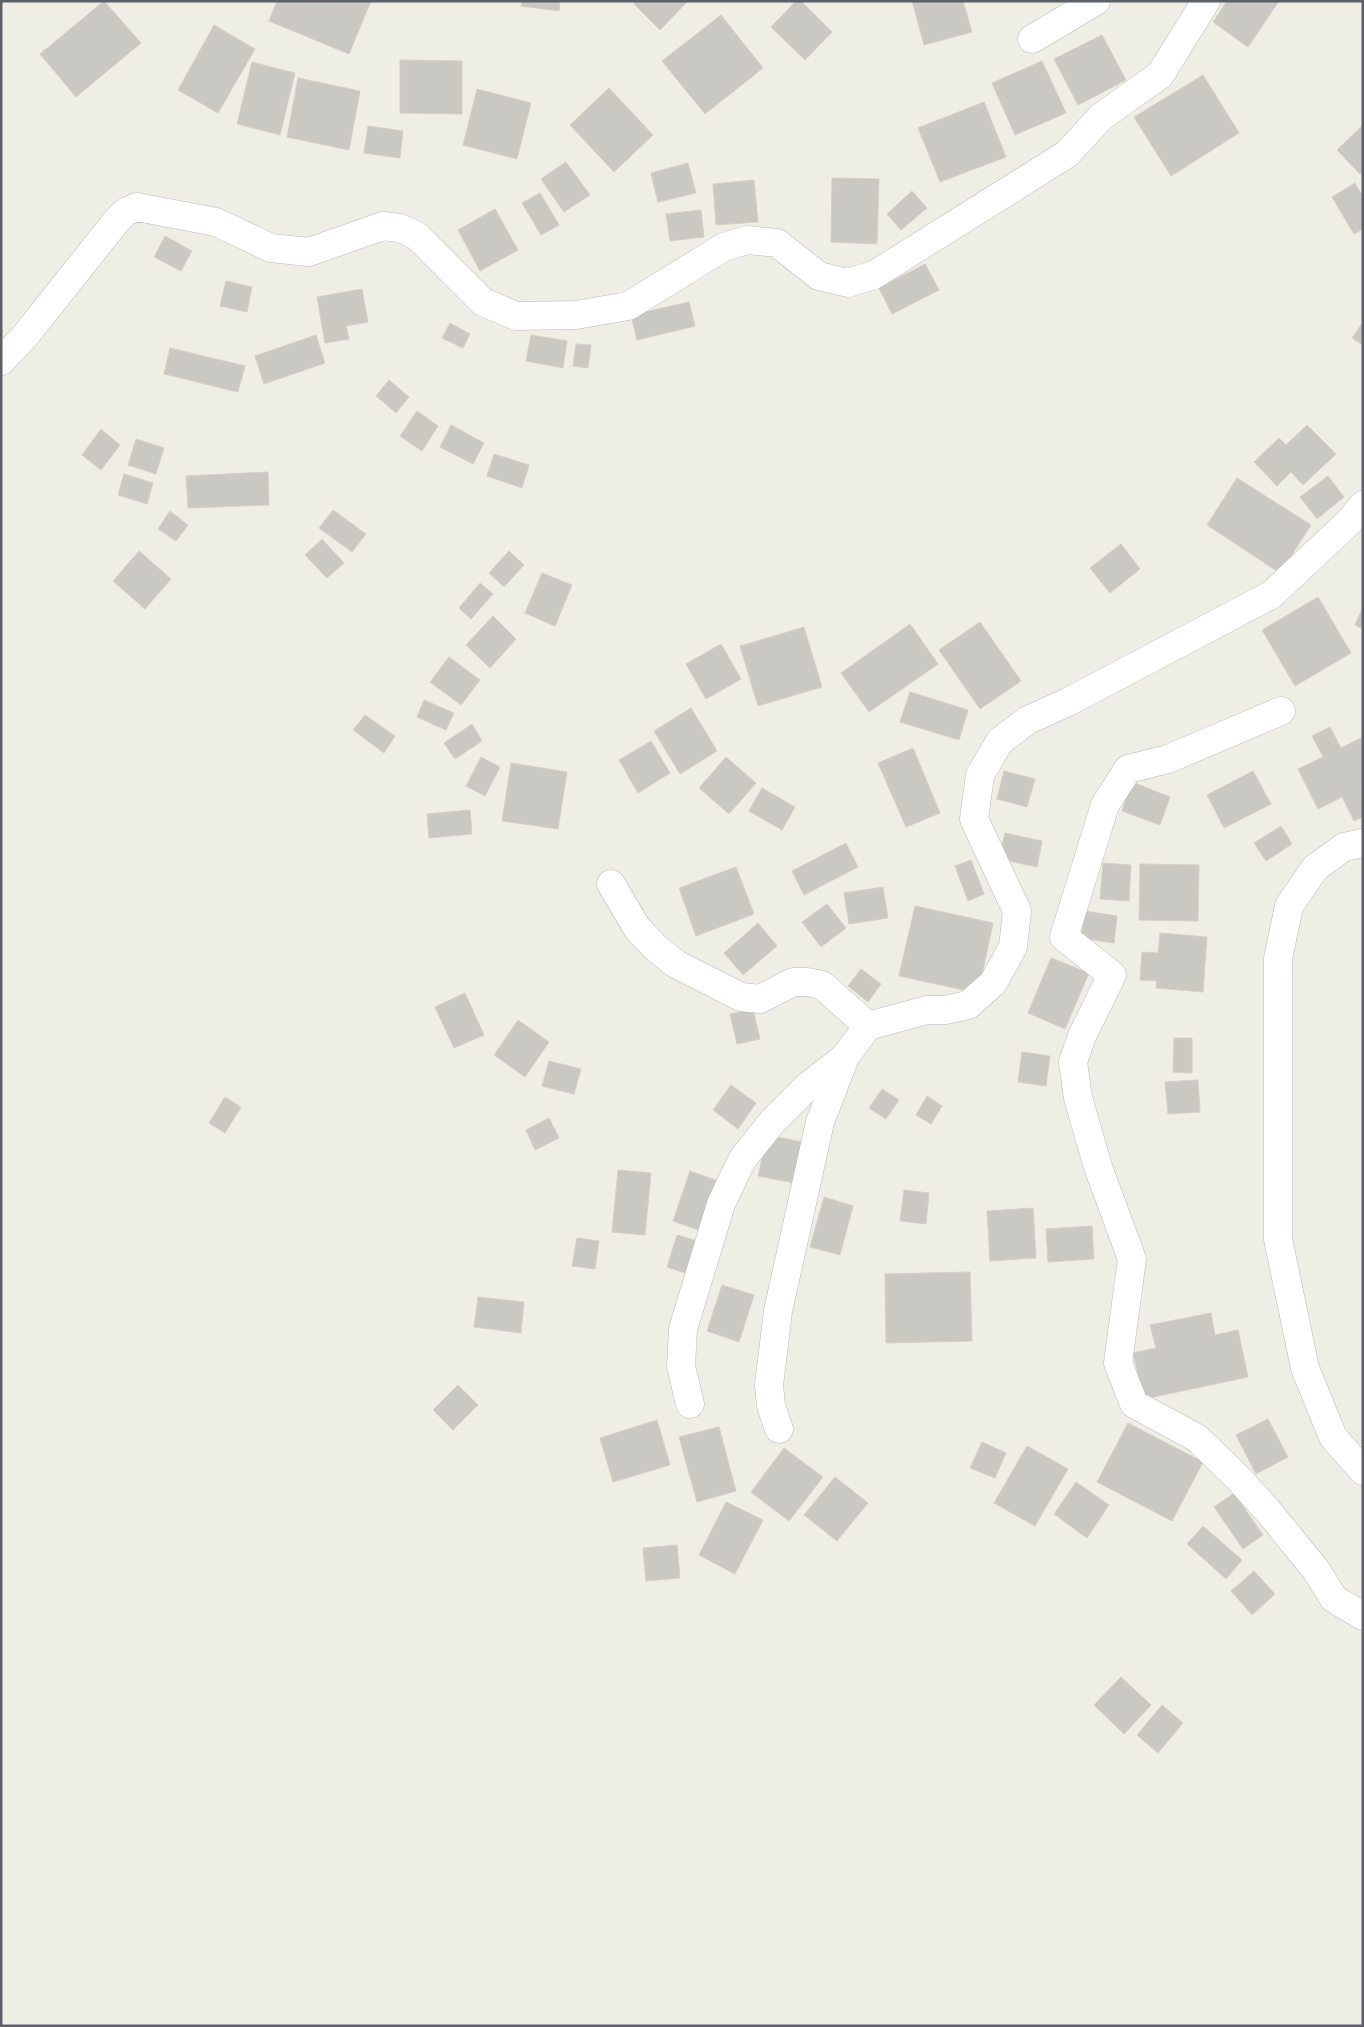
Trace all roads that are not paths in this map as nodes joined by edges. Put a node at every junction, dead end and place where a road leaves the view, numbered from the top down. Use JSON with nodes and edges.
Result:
{"nodes":[{"id":1,"x":1096,"y":1,"type":"edge"},
{"id":2,"x":1206,"y":1,"type":"edge"},
{"id":3,"x":1032,"y":39,"type":"dead end"},
{"id":4,"x":1,"y":361,"type":"edge"},
{"id":5,"x":1363,"y":505,"type":"edge"},
{"id":6,"x":1281,"y":711,"type":"dead end"},
{"id":7,"x":1363,"y":843,"type":"edge"},
{"id":8,"x":611,"y":884,"type":"dead end"},
{"id":9,"x":868,"y":1026,"type":"junction"},
{"id":10,"x":844,"y":1058,"type":"junction"},
{"id":11,"x":690,"y":1404,"type":"dead end"},
{"id":12,"x":779,"y":1429,"type":"dead end"},
{"id":13,"x":1363,"y":1471,"type":"edge"},
{"id":14,"x":1363,"y":1616,"type":"edge"}],
"edges":[{"from":1,"to":3,"type":"street"},
{"from":2,"to":4,"type":"street"},
{"from":5,"to":9,"type":"street"},
{"from":6,"to":14,"type":"street"},
{"from":7,"to":13,"type":"street"},
{"from":8,"to":9,"type":"street"},
{"from":9,"to":10,"type":"street"},
{"from":10,"to":11,"type":"street"},
{"from":10,"to":12,"type":"street"}]}
